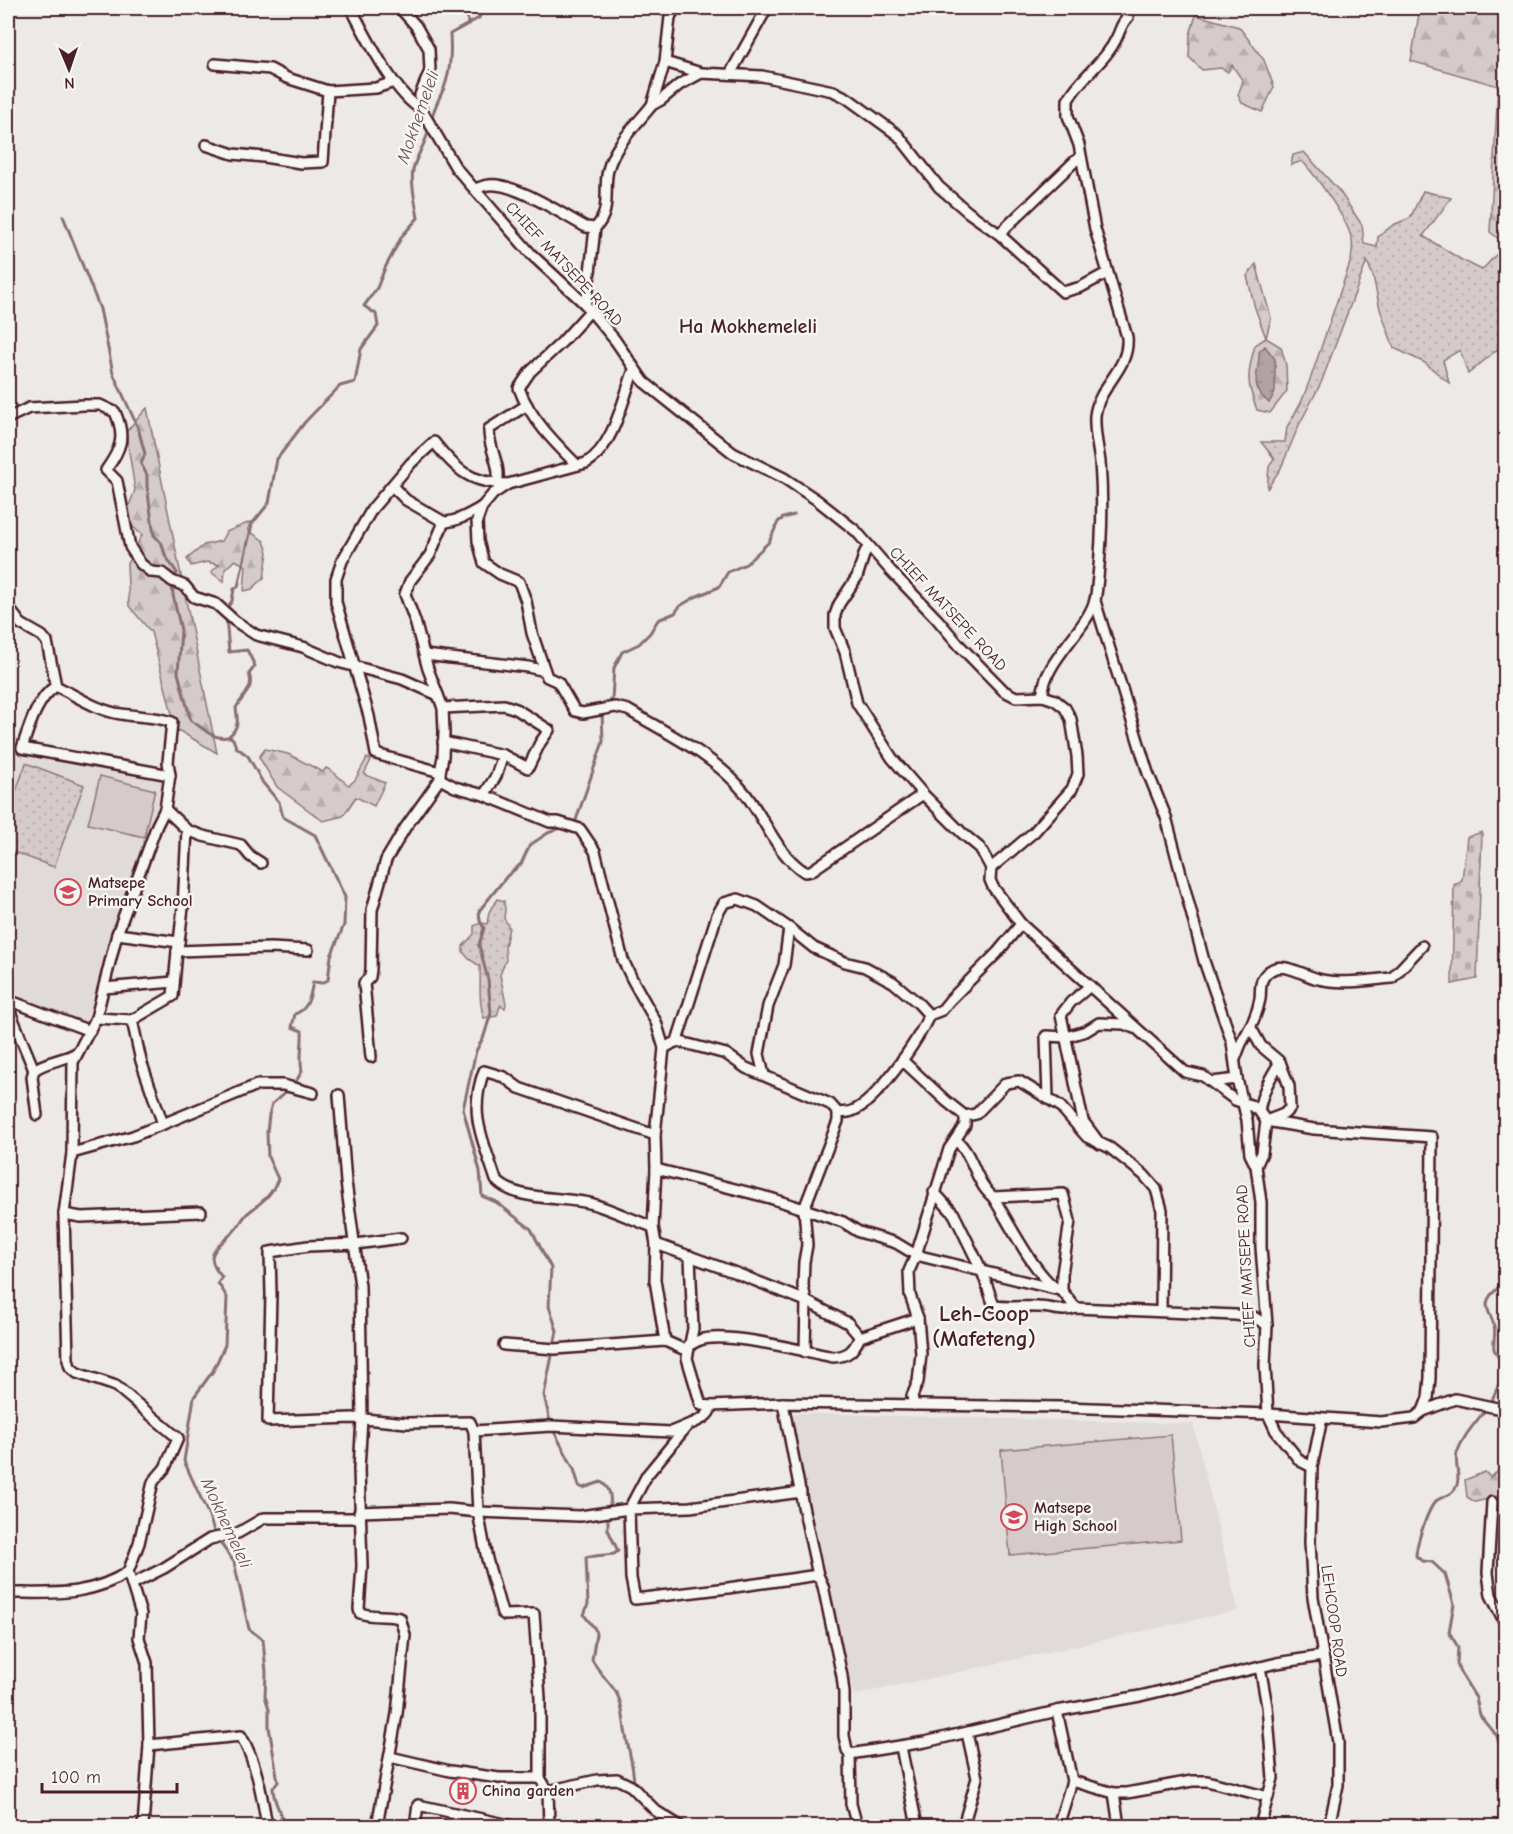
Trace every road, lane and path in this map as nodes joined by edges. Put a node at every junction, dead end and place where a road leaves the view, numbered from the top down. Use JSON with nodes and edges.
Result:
{"nodes":[{"id":1,"x":351,"y":8,"type":"edge"},
{"id":2,"x":396,"y":8,"type":"edge"},
{"id":3,"x":675,"y":8,"type":"edge"},
{"id":4,"x":766,"y":8,"type":"edge"},
{"id":5,"x":1125,"y":8,"type":"edge"},
{"id":6,"x":665,"y":62,"type":"junction"},
{"id":7,"x":215,"y":64,"type":"dead end"},
{"id":8,"x":701,"y":73,"type":"junction"},
{"id":9,"x":730,"y":74,"type":"junction"},
{"id":10,"x":394,"y":82,"type":"junction"},
{"id":11,"x":328,"y":91,"type":"junction"},
{"id":12,"x":652,"y":105,"type":"junction"},
{"id":13,"x":421,"y":109,"type":"junction"},
{"id":14,"x":206,"y":145,"type":"dead end"},
{"id":15,"x":1080,"y":158,"type":"junction"},
{"id":16,"x":475,"y":189,"type":"junction"},
{"id":17,"x":595,"y":228,"type":"junction"},
{"id":18,"x":999,"y":234,"type":"junction"},
{"id":19,"x":1107,"y":273,"type":"junction"},
{"id":20,"x":584,"y":303,"type":"junction"},
{"id":21,"x":590,"y":311,"type":"junction"},
{"id":22,"x":634,"y":370,"type":"junction"},
{"id":23,"x":527,"y":405,"type":"junction"},
{"id":24,"x":8,"y":418,"type":"edge"},
{"id":25,"x":577,"y":465,"type":"junction"},
{"id":26,"x":497,"y":484,"type":"junction"},
{"id":27,"x":508,"y":484,"type":"junction"},
{"id":28,"x":392,"y":486,"type":"junction"},
{"id":29,"x":483,"y":507,"type":"junction"},
{"id":30,"x":444,"y":522,"type":"junction"},
{"id":31,"x":869,"y":546,"type":"junction"},
{"id":32,"x":1095,"y":601,"type":"junction"},
{"id":33,"x":8,"y":610,"type":"edge"},
{"id":34,"x":425,"y":656,"type":"junction"},
{"id":35,"x":354,"y":666,"type":"junction"},
{"id":36,"x":544,"y":669,"type":"junction"},
{"id":37,"x":56,"y":686,"type":"junction"},
{"id":38,"x":438,"y":694,"type":"junction"},
{"id":39,"x":1043,"y":696,"type":"junction"},
{"id":40,"x":442,"y":708,"type":"junction"},
{"id":41,"x":443,"y":742,"type":"junction"},
{"id":42,"x":503,"y":755,"type":"junction"},
{"id":43,"x":170,"y":775,"type":"junction"},
{"id":44,"x":440,"y":775,"type":"junction"},
{"id":45,"x":923,"y":794,"type":"junction"},
{"id":46,"x":484,"y":795,"type":"junction"},
{"id":47,"x":165,"y":809,"type":"junction"},
{"id":48,"x":177,"y":822,"type":"junction"},
{"id":49,"x":157,"y":825,"type":"junction"},
{"id":50,"x":187,"y":830,"type":"junction"},
{"id":51,"x":261,"y":863,"type":"dead end"},
{"id":52,"x":991,"y":868,"type":"junction"},
{"id":53,"x":1021,"y":924,"type":"junction"},
{"id":54,"x":789,"y":928,"type":"junction"},
{"id":55,"x":117,"y":934,"type":"junction"},
{"id":56,"x":178,"y":946,"type":"junction"},
{"id":57,"x":1422,"y":946,"type":"dead end"},
{"id":58,"x":308,"y":950,"type":"dead end"},
{"id":59,"x":174,"y":982,"type":"junction"},
{"id":60,"x":1090,"y":986,"type":"junction"},
{"id":61,"x":104,"y":988,"type":"junction"},
{"id":62,"x":8,"y":1000,"type":"edge"},
{"id":63,"x":8,"y":1007,"type":"edge"},
{"id":64,"x":929,"y":1015,"type":"junction"},
{"id":65,"x":96,"y":1018,"type":"junction"},
{"id":66,"x":132,"y":1020,"type":"junction"},
{"id":67,"x":1251,"y":1028,"type":"junction"},
{"id":68,"x":1140,"y":1030,"type":"junction"},
{"id":69,"x":90,"y":1031,"type":"junction"},
{"id":70,"x":1066,"y":1037,"type":"junction"},
{"id":71,"x":677,"y":1041,"type":"junction"},
{"id":72,"x":664,"y":1048,"type":"junction"},
{"id":73,"x":78,"y":1052,"type":"junction"},
{"id":74,"x":371,"y":1057,"type":"dead end"},
{"id":75,"x":902,"y":1060,"type":"junction"},
{"id":76,"x":1234,"y":1061,"type":"junction"},
{"id":77,"x":1280,"y":1062,"type":"junction"},
{"id":78,"x":34,"y":1070,"type":"junction"},
{"id":79,"x":764,"y":1075,"type":"junction"},
{"id":80,"x":1237,"y":1079,"type":"junction"},
{"id":81,"x":1212,"y":1082,"type":"junction"},
{"id":82,"x":313,"y":1093,"type":"dead end"},
{"id":83,"x":339,"y":1095,"type":"dead end"},
{"id":84,"x":1047,"y":1098,"type":"junction"},
{"id":85,"x":1243,"y":1102,"type":"junction"},
{"id":86,"x":1259,"y":1111,"type":"junction"},
{"id":87,"x":838,"y":1113,"type":"junction"},
{"id":88,"x":37,"y":1115,"type":"dead end"},
{"id":89,"x":965,"y":1116,"type":"junction"},
{"id":90,"x":1266,"y":1121,"type":"junction"},
{"id":91,"x":163,"y":1124,"type":"junction"},
{"id":92,"x":655,"y":1135,"type":"junction"},
{"id":93,"x":956,"y":1140,"type":"junction"},
{"id":94,"x":1101,"y":1145,"type":"junction"},
{"id":95,"x":72,"y":1153,"type":"junction"},
{"id":96,"x":1256,"y":1166,"type":"junction"},
{"id":97,"x":656,"y":1169,"type":"junction"},
{"id":98,"x":934,"y":1192,"type":"junction"},
{"id":99,"x":993,"y":1197,"type":"junction"},
{"id":100,"x":804,"y":1209,"type":"junction"},
{"id":101,"x":201,"y":1212,"type":"dead end"},
{"id":102,"x":64,"y":1214,"type":"junction"},
{"id":103,"x":653,"y":1227,"type":"junction"},
{"id":104,"x":400,"y":1238,"type":"dead end"},
{"id":105,"x":356,"y":1244,"type":"junction"},
{"id":106,"x":656,"y":1244,"type":"junction"},
{"id":107,"x":916,"y":1255,"type":"junction"},
{"id":108,"x":690,"y":1256,"type":"junction"},
{"id":109,"x":982,"y":1271,"type":"junction"},
{"id":110,"x":1059,"y":1290,"type":"junction"},
{"id":111,"x":806,"y":1301,"type":"junction"},
{"id":112,"x":1076,"y":1308,"type":"junction"},
{"id":113,"x":1161,"y":1311,"type":"junction"},
{"id":114,"x":918,"y":1318,"type":"junction"},
{"id":115,"x":1267,"y":1325,"type":"junction"},
{"id":116,"x":860,"y":1336,"type":"junction"},
{"id":117,"x":665,"y":1341,"type":"junction"},
{"id":118,"x":504,"y":1345,"type":"dead end"},
{"id":119,"x":689,"y":1346,"type":"junction"},
{"id":120,"x":805,"y":1352,"type":"junction"},
{"id":121,"x":783,"y":1403,"type":"junction"},
{"id":122,"x":914,"y":1405,"type":"junction"},
{"id":123,"x":711,"y":1406,"type":"junction"},
{"id":124,"x":1506,"y":1410,"type":"edge"},
{"id":125,"x":1423,"y":1411,"type":"junction"},
{"id":126,"x":1268,"y":1414,"type":"junction"},
{"id":127,"x":1322,"y":1418,"type":"junction"},
{"id":128,"x":362,"y":1419,"type":"junction"},
{"id":129,"x":688,"y":1425,"type":"junction"},
{"id":130,"x":474,"y":1431,"type":"junction"},
{"id":131,"x":1312,"y":1467,"type":"junction"},
{"id":132,"x":801,"y":1492,"type":"junction"},
{"id":133,"x":1492,"y":1502,"type":"dead end"},
{"id":134,"x":629,"y":1509,"type":"junction"},
{"id":135,"x":478,"y":1512,"type":"junction"},
{"id":136,"x":359,"y":1515,"type":"junction"},
{"id":137,"x":128,"y":1572,"type":"junction"},
{"id":138,"x":818,"y":1575,"type":"junction"},
{"id":139,"x":132,"y":1584,"type":"junction"},
{"id":140,"x":8,"y":1593,"type":"edge"},
{"id":141,"x":1506,"y":1625,"type":"edge"},
{"id":142,"x":1322,"y":1656,"type":"junction"},
{"id":143,"x":1260,"y":1667,"type":"junction"},
{"id":144,"x":1057,"y":1711,"type":"junction"},
{"id":145,"x":967,"y":1733,"type":"junction"},
{"id":146,"x":149,"y":1745,"type":"junction"},
{"id":147,"x":901,"y":1747,"type":"junction"},
{"id":148,"x":850,"y":1754,"type":"junction"},
{"id":149,"x":390,"y":1757,"type":"junction"},
{"id":150,"x":540,"y":1778,"type":"junction"},
{"id":151,"x":1072,"y":1780,"type":"junction"},
{"id":152,"x":548,"y":1791,"type":"junction"},
{"id":153,"x":1114,"y":1793,"type":"junction"},
{"id":154,"x":1268,"y":1797,"type":"junction"},
{"id":155,"x":143,"y":1827,"type":"edge"},
{"id":156,"x":267,"y":1827,"type":"edge"},
{"id":157,"x":377,"y":1827,"type":"edge"},
{"id":158,"x":415,"y":1827,"type":"edge"},
{"id":159,"x":514,"y":1827,"type":"edge"},
{"id":160,"x":549,"y":1827,"type":"edge"},
{"id":161,"x":680,"y":1827,"type":"edge"},
{"id":162,"x":856,"y":1827,"type":"edge"},
{"id":163,"x":917,"y":1827,"type":"edge"},
{"id":164,"x":963,"y":1827,"type":"edge"},
{"id":165,"x":1058,"y":1827,"type":"edge"},
{"id":166,"x":1119,"y":1827,"type":"edge"},
{"id":167,"x":1260,"y":1827,"type":"edge"},
{"id":168,"x":1329,"y":1827,"type":"edge"}],
"edges":[{"from":1,"to":10,"type":"street","name":"CHIEF MATSEPE ROAD"},
{"from":2,"to":13,"type":"street"},
{"from":3,"to":6,"type":"street"},
{"from":4,"to":9,"type":"street"},
{"from":5,"to":15,"type":"street"},
{"from":6,"to":8,"type":"street"},
{"from":6,"to":12,"type":"street"},
{"from":7,"to":11,"type":"street"},
{"from":8,"to":9,"type":"street"},
{"from":8,"to":12,"type":"street"},
{"from":9,"to":18,"type":"street"},
{"from":10,"to":11,"type":"street"},
{"from":10,"to":13,"type":"street","name":"CHIEF MATSEPE ROAD"},
{"from":11,"to":14,"type":"street"},
{"from":12,"to":17,"type":"street"},
{"from":13,"to":16,"type":"street","name":"CHIEF MATSEPE ROAD"},
{"from":15,"to":18,"type":"street"},
{"from":15,"to":19,"type":"street"},
{"from":16,"to":17,"type":"street"},
{"from":16,"to":20,"type":"street","name":"CHIEF MATSEPE ROAD"},
{"from":17,"to":20,"type":"street"},
{"from":18,"to":19,"type":"street"},
{"from":19,"to":32,"type":"street"},
{"from":20,"to":21,"type":"street","name":"CHIEF MATSEPE ROAD"},
{"from":21,"to":22,"type":"street","name":"CHIEF MATSEPE ROAD"},
{"from":21,"to":23,"type":"street"},
{"from":22,"to":25,"type":"street"},
{"from":22,"to":31,"type":"street","name":"CHIEF MATSEPE ROAD"},
{"from":23,"to":25,"type":"street"},
{"from":23,"to":26,"type":"street"},
{"from":24,"to":35,"type":"street"},
{"from":25,"to":27,"type":"street"},
{"from":26,"to":27,"type":"street"},
{"from":26,"to":28,"type":"street"},
{"from":27,"to":29,"type":"street"},
{"from":28,"to":30,"type":"street"},
{"from":28,"to":35,"type":"street"},
{"from":29,"to":30,"type":"street"},
{"from":29,"to":36,"type":"street"},
{"from":30,"to":34,"type":"street"},
{"from":31,"to":39,"type":"street","name":"CHIEF MATSEPE ROAD"},
{"from":31,"to":45,"type":"street"},
{"from":32,"to":39,"type":"street"},
{"from":32,"to":76,"type":"street","name":"CHIEF MATSEPE ROAD"},
{"from":33,"to":37,"type":"street"},
{"from":34,"to":36,"type":"street"},
{"from":34,"to":38,"type":"street"},
{"from":35,"to":38,"type":"street"},
{"from":35,"to":44,"type":"street"},
{"from":36,"to":45,"type":"street"},
{"from":37,"to":43,"type":"street"},
{"from":37,"to":43,"type":"street"},
{"from":38,"to":40,"type":"street"},
{"from":39,"to":52,"type":"street"},
{"from":40,"to":41,"type":"street"},
{"from":40,"to":42,"type":"street"},
{"from":41,"to":42,"type":"street"},
{"from":41,"to":44,"type":"street"},
{"from":42,"to":46,"type":"street"},
{"from":43,"to":47,"type":"street"},
{"from":44,"to":46,"type":"street"},
{"from":44,"to":74,"type":"street"},
{"from":45,"to":52,"type":"street"},
{"from":46,"to":72,"type":"street"},
{"from":47,"to":48,"type":"street"},
{"from":47,"to":49,"type":"street"},
{"from":48,"to":49,"type":"street"},
{"from":48,"to":50,"type":"street"},
{"from":49,"to":55,"type":"street"},
{"from":50,"to":51,"type":"street"},
{"from":50,"to":56,"type":"street"},
{"from":52,"to":53,"type":"street"},
{"from":53,"to":60,"type":"street"},
{"from":53,"to":64,"type":"street"},
{"from":54,"to":64,"type":"street"},
{"from":54,"to":71,"type":"street"},
{"from":54,"to":79,"type":"street"},
{"from":55,"to":56,"type":"street"},
{"from":55,"to":61,"type":"street"},
{"from":56,"to":58,"type":"street"},
{"from":56,"to":59,"type":"street"},
{"from":57,"to":67,"type":"street"},
{"from":59,"to":61,"type":"street"},
{"from":59,"to":66,"type":"street"},
{"from":60,"to":68,"type":"street"},
{"from":60,"to":70,"type":"street"},
{"from":61,"to":65,"type":"street"},
{"from":62,"to":69,"type":"street"},
{"from":63,"to":78,"type":"street"},
{"from":64,"to":75,"type":"street"},
{"from":65,"to":66,"type":"street"},
{"from":65,"to":69,"type":"street"},
{"from":66,"to":91,"type":"street"},
{"from":67,"to":76,"type":"street"},
{"from":67,"to":77,"type":"street"},
{"from":68,"to":70,"type":"street"},
{"from":68,"to":81,"type":"street"},
{"from":69,"to":73,"type":"street"},
{"from":70,"to":84,"type":"street"},
{"from":70,"to":94,"type":"street"},
{"from":71,"to":72,"type":"street"},
{"from":71,"to":79,"type":"street"},
{"from":72,"to":92,"type":"street"},
{"from":73,"to":78,"type":"street"},
{"from":73,"to":95,"type":"street"},
{"from":75,"to":87,"type":"street"},
{"from":75,"to":89,"type":"street"},
{"from":76,"to":80,"type":"street","name":"CHIEF MATSEPE ROAD"},
{"from":77,"to":86,"type":"street"},
{"from":77,"to":90,"type":"street"},
{"from":78,"to":88,"type":"street"},
{"from":79,"to":87,"type":"street"},
{"from":80,"to":81,"type":"street"},
{"from":80,"to":85,"type":"street","name":"CHIEF MATSEPE ROAD"},
{"from":81,"to":85,"type":"street"},
{"from":82,"to":91,"type":"street"},
{"from":83,"to":105,"type":"street"},
{"from":84,"to":89,"type":"street"},
{"from":84,"to":94,"type":"street"},
{"from":85,"to":86,"type":"street"},
{"from":85,"to":96,"type":"street","name":"CHIEF MATSEPE ROAD"},
{"from":86,"to":90,"type":"street"},
{"from":87,"to":100,"type":"street"},
{"from":89,"to":93,"type":"street"},
{"from":90,"to":96,"type":"street"},
{"from":90,"to":125,"type":"street"},
{"from":91,"to":95,"type":"street"},
{"from":92,"to":97,"type":"street"},
{"from":92,"to":103,"type":"street"},
{"from":93,"to":98,"type":"street"},
{"from":93,"to":99,"type":"street"},
{"from":94,"to":113,"type":"street"},
{"from":95,"to":102,"type":"street"},
{"from":96,"to":115,"type":"street","name":"CHIEF MATSEPE ROAD"},
{"from":97,"to":100,"type":"street"},
{"from":97,"to":103,"type":"street"},
{"from":98,"to":107,"type":"street"},
{"from":98,"to":109,"type":"street"},
{"from":99,"to":110,"type":"street"},
{"from":99,"to":110,"type":"street"},
{"from":100,"to":107,"type":"street"},
{"from":100,"to":111,"type":"street"},
{"from":101,"to":102,"type":"street"},
{"from":102,"to":137,"type":"street"},
{"from":103,"to":106,"type":"street"},
{"from":104,"to":105,"type":"street"},
{"from":105,"to":128,"type":"street"},
{"from":105,"to":128,"type":"street"},
{"from":106,"to":108,"type":"street"},
{"from":106,"to":117,"type":"street"},
{"from":107,"to":109,"type":"street"},
{"from":107,"to":114,"type":"street"},
{"from":108,"to":111,"type":"street"},
{"from":108,"to":119,"type":"street"},
{"from":109,"to":110,"type":"street"},
{"from":109,"to":112,"type":"street"},
{"from":110,"to":112,"type":"street"},
{"from":111,"to":116,"type":"street"},
{"from":111,"to":120,"type":"street"},
{"from":112,"to":113,"type":"street"},
{"from":113,"to":115,"type":"street"},
{"from":114,"to":116,"type":"street"},
{"from":114,"to":122,"type":"street"},
{"from":115,"to":126,"type":"street","name":"CHIEF MATSEPE ROAD"},
{"from":116,"to":120,"type":"street"},
{"from":117,"to":118,"type":"street"},
{"from":117,"to":119,"type":"street"},
{"from":119,"to":120,"type":"street"},
{"from":119,"to":123,"type":"street"},
{"from":121,"to":122,"type":"street"},
{"from":121,"to":123,"type":"street"},
{"from":121,"to":132,"type":"street"},
{"from":122,"to":126,"type":"street"},
{"from":123,"to":129,"type":"street"},
{"from":124,"to":125,"type":"street"},
{"from":125,"to":127,"type":"street"},
{"from":126,"to":127,"type":"street"},
{"from":126,"to":131,"type":"street"},
{"from":127,"to":131,"type":"street","name":"LEHCOOP ROAD"},
{"from":128,"to":130,"type":"street"},
{"from":128,"to":136,"type":"street"},
{"from":129,"to":130,"type":"street"},
{"from":129,"to":134,"type":"street"},
{"from":130,"to":135,"type":"street"},
{"from":131,"to":142,"type":"street","name":"LEHCOOP ROAD"},
{"from":132,"to":134,"type":"street"},
{"from":132,"to":138,"type":"street"},
{"from":133,"to":141,"type":"street"},
{"from":134,"to":135,"type":"street"},
{"from":134,"to":138,"type":"street"},
{"from":135,"to":136,"type":"street"},
{"from":135,"to":150,"type":"street"},
{"from":136,"to":139,"type":"street"},
{"from":136,"to":149,"type":"street"},
{"from":137,"to":139,"type":"street"},
{"from":137,"to":140,"type":"street"},
{"from":138,"to":148,"type":"street"},
{"from":139,"to":146,"type":"street"},
{"from":142,"to":143,"type":"street"},
{"from":142,"to":168,"type":"street","name":"LEHCOOP ROAD"},
{"from":143,"to":144,"type":"street"},
{"from":143,"to":154,"type":"street"},
{"from":144,"to":145,"type":"street"},
{"from":144,"to":151,"type":"street"},
{"from":145,"to":147,"type":"street"},
{"from":145,"to":164,"type":"street"},
{"from":146,"to":155,"type":"street"},
{"from":146,"to":156,"type":"street"},
{"from":147,"to":148,"type":"street"},
{"from":147,"to":163,"type":"street"},
{"from":148,"to":162,"type":"street"},
{"from":149,"to":150,"type":"street"},
{"from":149,"to":157,"type":"street"},
{"from":150,"to":152,"type":"street"},
{"from":151,"to":153,"type":"street"},
{"from":151,"to":165,"type":"street"},
{"from":152,"to":160,"type":"street"},
{"from":152,"to":161,"type":"street"},
{"from":153,"to":154,"type":"street"},
{"from":153,"to":166,"type":"street"},
{"from":154,"to":167,"type":"street"},
{"from":158,"to":159,"type":"street"}]}
